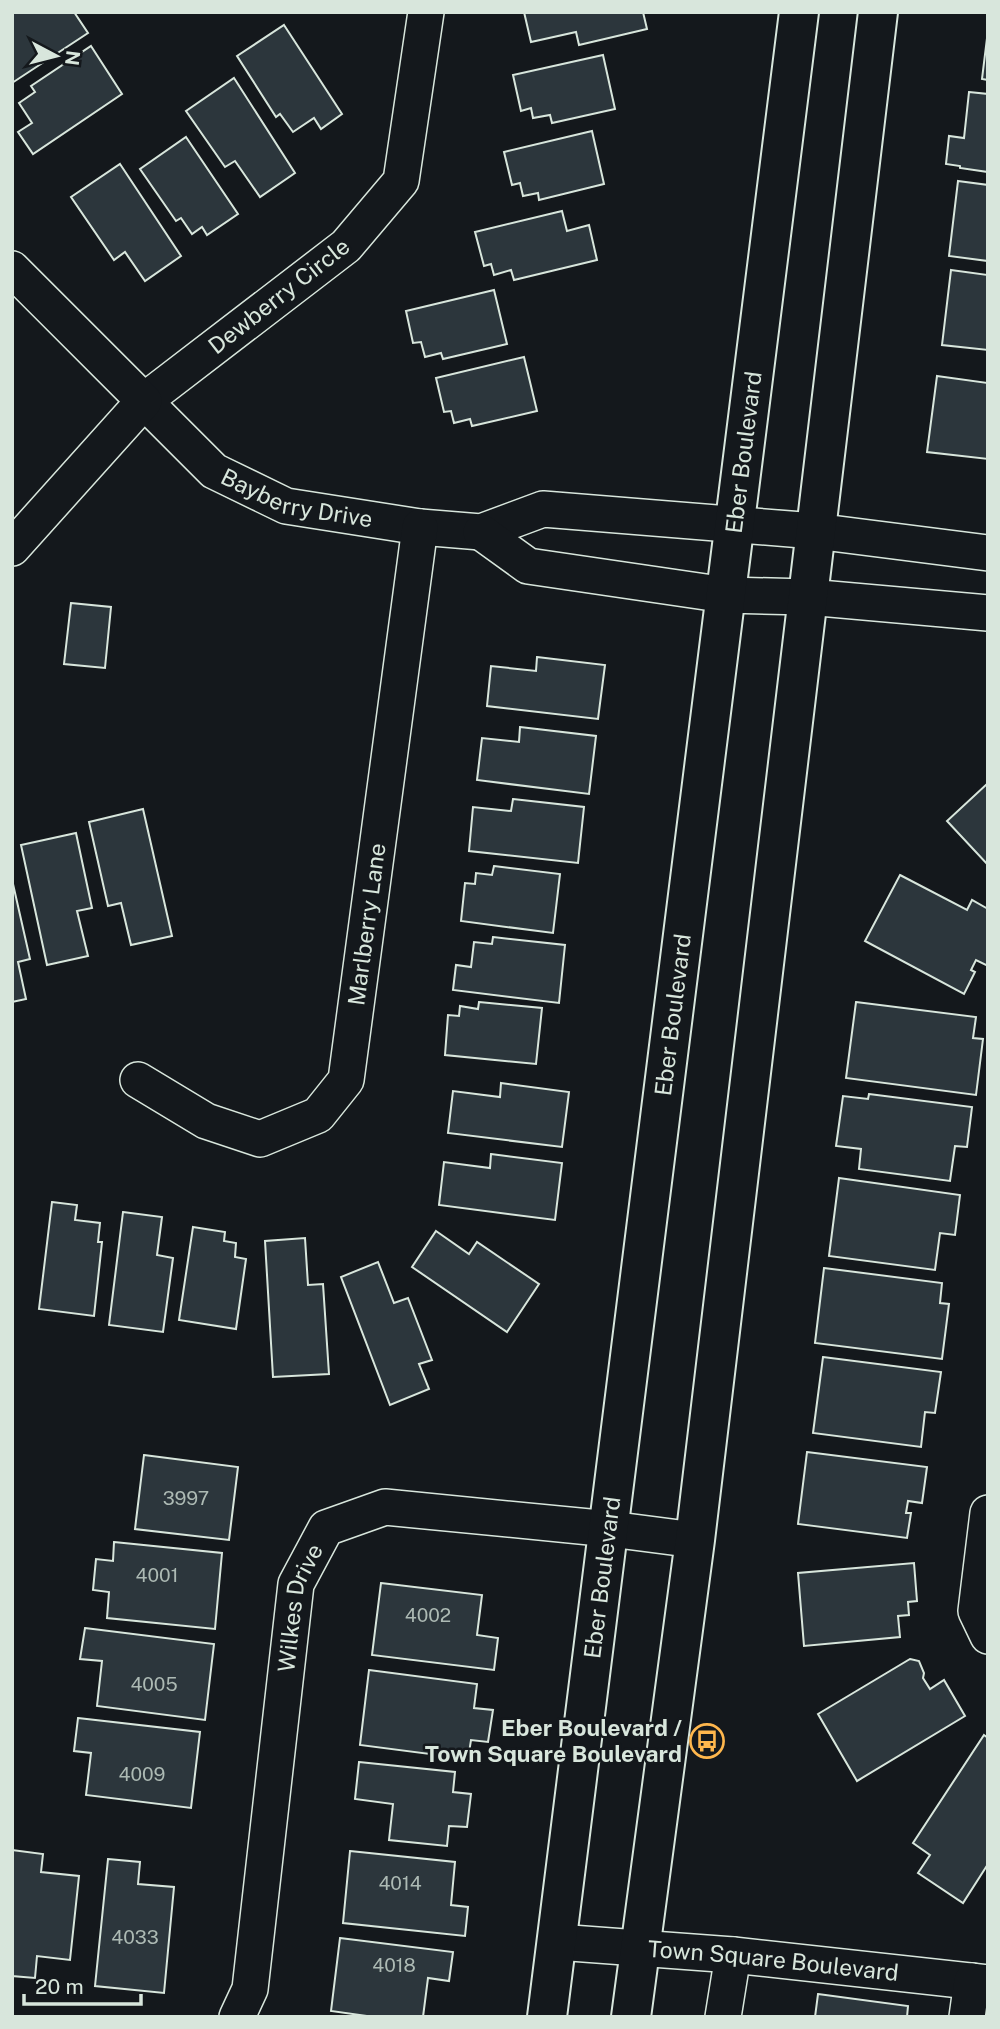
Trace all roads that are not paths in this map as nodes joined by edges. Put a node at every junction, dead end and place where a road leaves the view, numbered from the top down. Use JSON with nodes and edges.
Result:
{"nodes":[{"id":1,"x":426,"y":12,"type":"edge"},
{"id":2,"x":799,"y":12,"type":"edge"},
{"id":3,"x":878,"y":12,"type":"edge"},
{"id":4,"x":12,"y":270,"type":"edge"},
{"id":5,"x":144,"y":401,"type":"junction"},
{"id":6,"x":735,"y":524,"type":"junction"},
{"id":7,"x":420,"y":527,"type":"junction"},
{"id":8,"x":815,"y":531,"type":"junction"},
{"id":9,"x":481,"y":532,"type":"junction"},
{"id":10,"x":12,"y":548,"type":"edge"},
{"id":11,"x":988,"y":553,"type":"edge"},
{"id":12,"x":726,"y":595,"type":"junction"},
{"id":13,"x":808,"y":597,"type":"junction"},
{"id":14,"x":988,"y":612,"type":"edge"},
{"id":15,"x":138,"y":1080,"type":"dead end"},
{"id":16,"x":988,"y":1513,"type":"edge"},
{"id":17,"x":610,"y":1529,"type":"junction"},
{"id":18,"x":695,"y":1540,"type":"junction"},
{"id":19,"x":988,"y":1636,"type":"edge"},
{"id":20,"x":557,"y":1942,"type":"junction"},
{"id":21,"x":639,"y":1948,"type":"junction"},
{"id":22,"x":733,"y":1955,"type":"junction"},
{"id":23,"x":980,"y":1982,"type":"edge"},
{"id":24,"x":237,"y":2017,"type":"edge"},
{"id":25,"x":547,"y":2017,"type":"edge"},
{"id":26,"x":631,"y":2017,"type":"edge"},
{"id":27,"x":723,"y":2017,"type":"edge"},
{"id":28,"x":967,"y":2017,"type":"edge"}],
"edges":[{"from":1,"to":5,"type":"street","name":"Dewberry Circle"},
{"from":2,"to":6,"type":"street","name":"Eber Boulevard"},
{"from":3,"to":8,"type":"street"},
{"from":4,"to":5,"type":"street","name":"Bayberry Drive"},
{"from":5,"to":7,"type":"street","name":"Bayberry Drive"},
{"from":5,"to":10,"type":"street"},
{"from":6,"to":8,"type":"street","name":"Bayberry Drive"},
{"from":6,"to":9,"type":"street","name":"Bayberry Drive"},
{"from":6,"to":12,"type":"street","name":"Eber Boulevard"},
{"from":7,"to":9,"type":"street","name":"Bayberry Drive"},
{"from":7,"to":15,"type":"street","name":"Marlberry Lane"},
{"from":8,"to":11,"type":"street","name":"Bayberry Drive"},
{"from":8,"to":13,"type":"street"},
{"from":9,"to":12,"type":"street"},
{"from":12,"to":13,"type":"street"},
{"from":12,"to":17,"type":"street","name":"Eber Boulevard"},
{"from":13,"to":14,"type":"street"},
{"from":13,"to":18,"type":"street"},
{"from":16,"to":19,"type":"street"},
{"from":17,"to":18,"type":"street","name":"Wilkes Drive"},
{"from":17,"to":20,"type":"street","name":"Eber Boulevard"},
{"from":17,"to":24,"type":"street","name":"Wilkes Drive"},
{"from":18,"to":21,"type":"street"},
{"from":20,"to":21,"type":"street","name":"Town Square Boulevard"},
{"from":20,"to":25,"type":"street","name":"Eber Boulevard"},
{"from":21,"to":22,"type":"street","name":"Town Square Boulevard"},
{"from":21,"to":26,"type":"street"},
{"from":22,"to":23,"type":"street","name":"Town Square Boulevard"},
{"from":22,"to":27,"type":"street"},
{"from":23,"to":28,"type":"street"}]}
